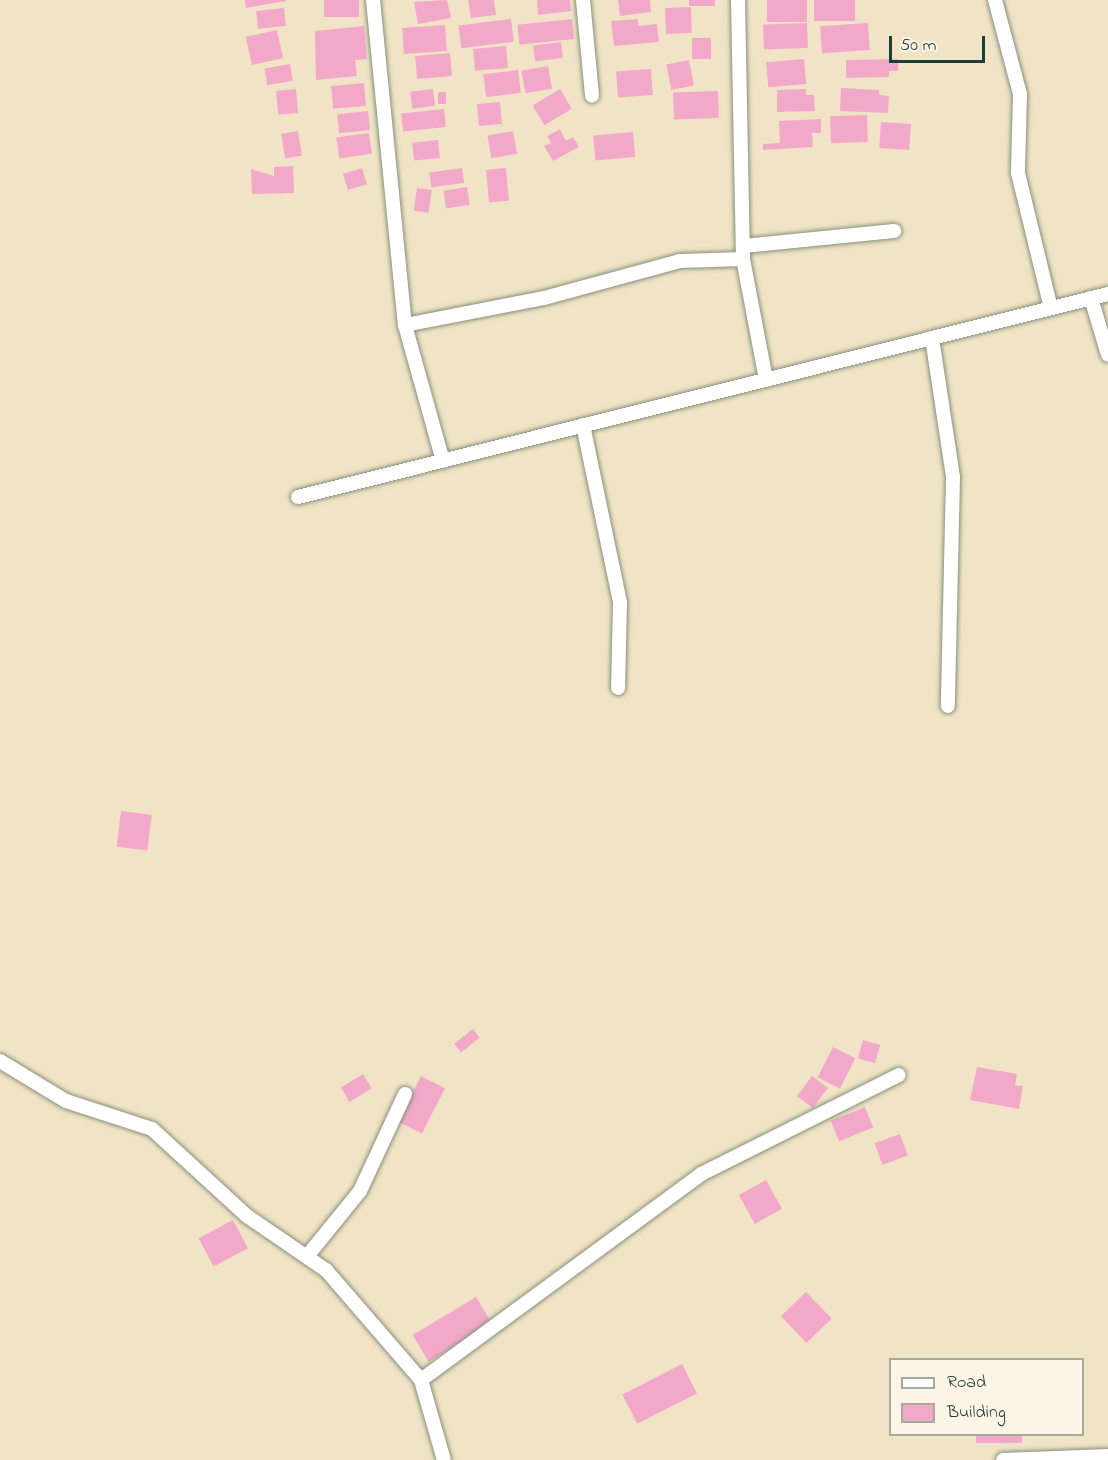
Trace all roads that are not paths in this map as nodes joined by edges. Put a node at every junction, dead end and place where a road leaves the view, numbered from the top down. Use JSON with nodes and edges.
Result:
{"nodes":[{"id":1,"x":373,"y":0,"type":"edge"},
{"id":2,"x":583,"y":0,"type":"edge"},
{"id":3,"x":738,"y":0,"type":"edge"},
{"id":4,"x":995,"y":0,"type":"edge"},
{"id":5,"x":592,"y":96,"type":"dead end"},
{"id":6,"x":894,"y":231,"type":"dead end"},
{"id":7,"x":743,"y":252,"type":"junction"},
{"id":8,"x":1108,"y":294,"type":"edge"},
{"id":9,"x":1091,"y":298,"type":"junction"},
{"id":10,"x":1051,"y":308,"type":"junction"},
{"id":11,"x":405,"y":325,"type":"junction"},
{"id":12,"x":932,"y":338,"type":"junction"},
{"id":13,"x":1108,"y":355,"type":"edge"},
{"id":14,"x":766,"y":380,"type":"junction"},
{"id":15,"x":584,"y":425,"type":"junction"},
{"id":16,"x":443,"y":461,"type":"junction"},
{"id":17,"x":298,"y":497,"type":"dead end"},
{"id":18,"x":618,"y":688,"type":"dead end"},
{"id":19,"x":948,"y":706,"type":"dead end"},
{"id":20,"x":0,"y":1061,"type":"edge"},
{"id":21,"x":900,"y":1075,"type":"dead end"},
{"id":22,"x":405,"y":1094,"type":"dead end"},
{"id":23,"x":308,"y":1255,"type":"junction"},
{"id":24,"x":421,"y":1380,"type":"junction"},
{"id":25,"x":1108,"y":1456,"type":"edge"},
{"id":26,"x":444,"y":1460,"type":"edge"},
{"id":27,"x":1004,"y":1460,"type":"edge"}],
"edges":[{"from":1,"to":11,"type":"street"},
{"from":2,"to":5,"type":"street"},
{"from":3,"to":7,"type":"street"},
{"from":4,"to":10,"type":"street"},
{"from":6,"to":7,"type":"street"},
{"from":7,"to":11,"type":"street"},
{"from":7,"to":14,"type":"street"},
{"from":8,"to":9,"type":"street"},
{"from":9,"to":10,"type":"street"},
{"from":9,"to":13,"type":"street"},
{"from":10,"to":12,"type":"street"},
{"from":11,"to":16,"type":"street"},
{"from":12,"to":14,"type":"street"},
{"from":12,"to":19,"type":"street"},
{"from":14,"to":15,"type":"street"},
{"from":15,"to":16,"type":"street"},
{"from":15,"to":18,"type":"street"},
{"from":16,"to":17,"type":"street"},
{"from":20,"to":23,"type":"street"},
{"from":21,"to":24,"type":"street"},
{"from":22,"to":23,"type":"street"},
{"from":23,"to":24,"type":"street"},
{"from":24,"to":26,"type":"street"},
{"from":25,"to":27,"type":"street"}]}
